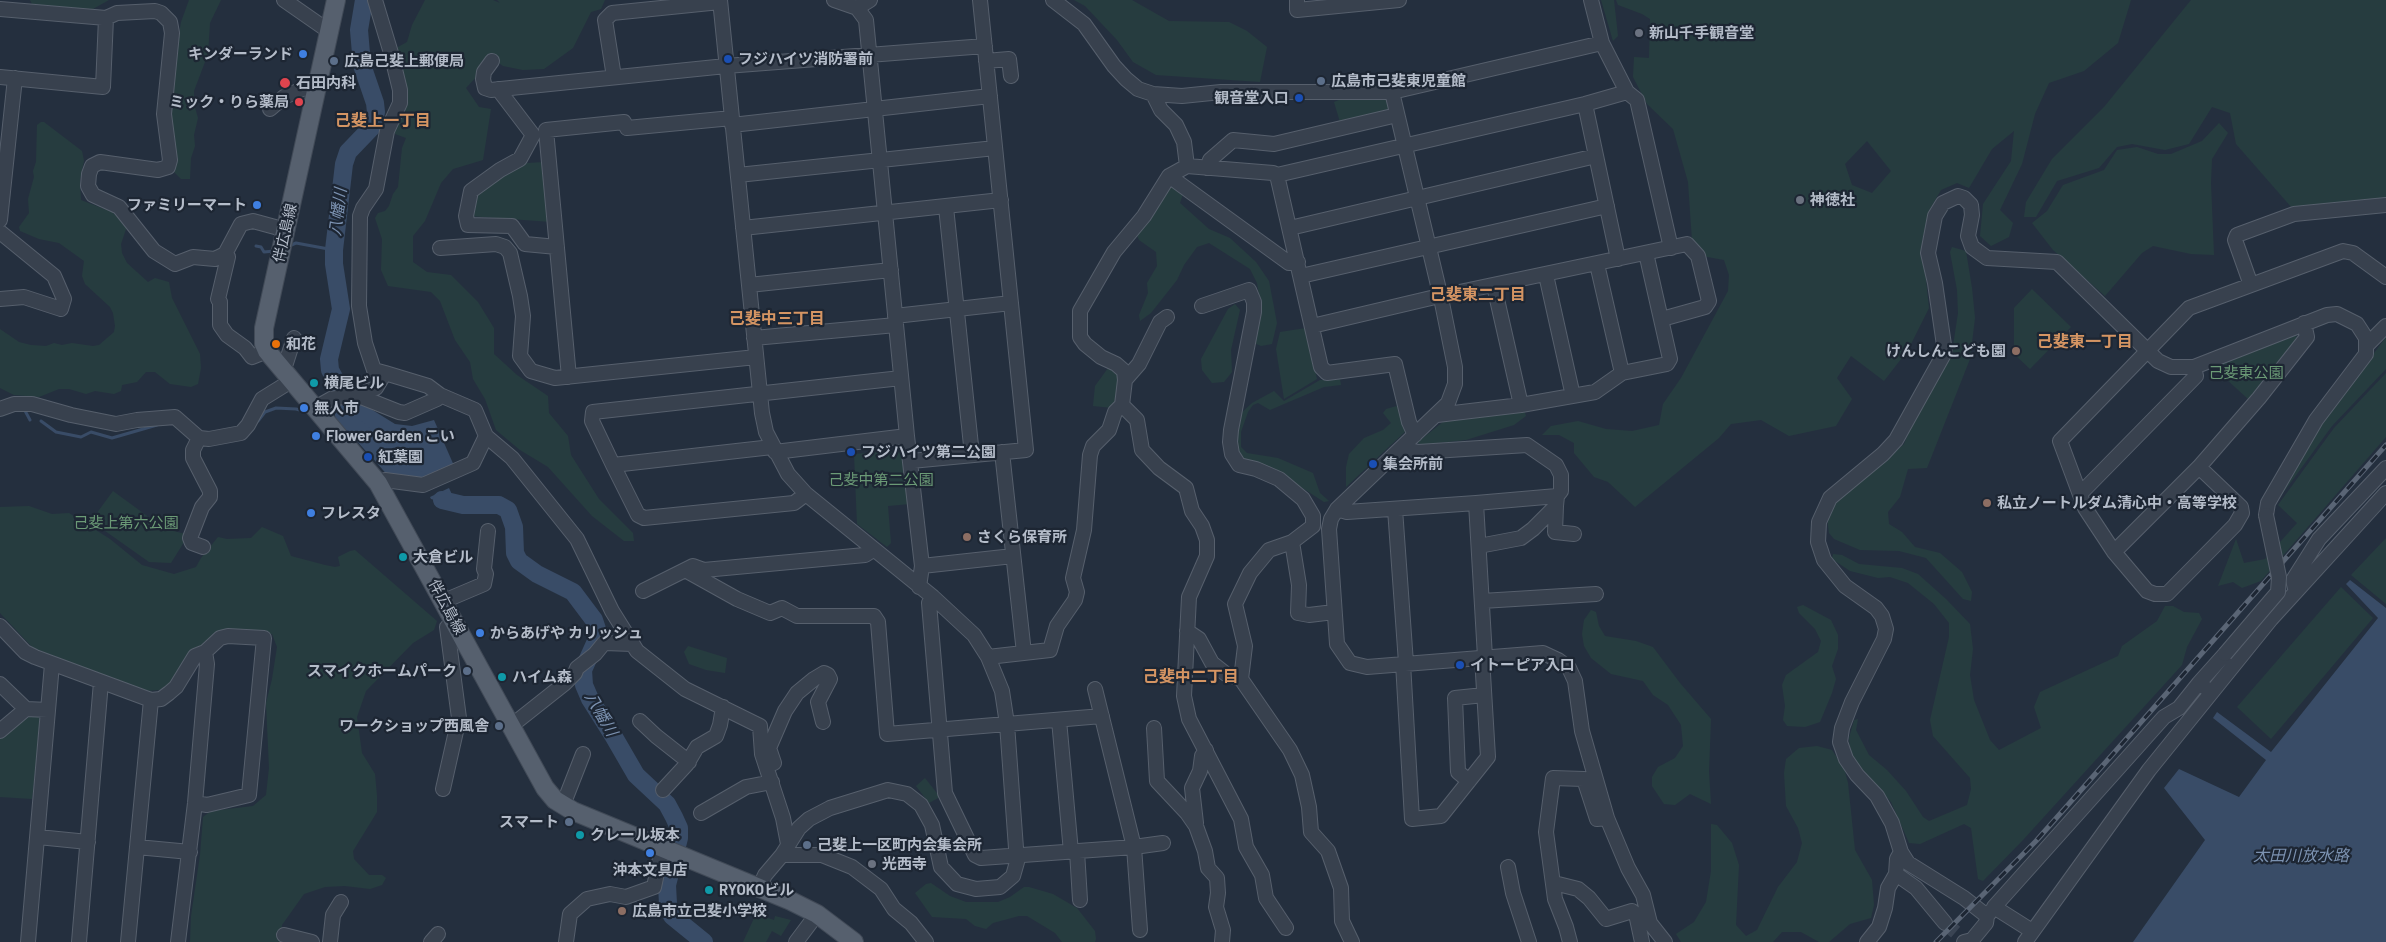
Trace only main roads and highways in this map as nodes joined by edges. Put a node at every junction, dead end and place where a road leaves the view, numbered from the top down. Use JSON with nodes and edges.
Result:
{"nodes":[{"id":1,"x":336,"y":0,"type":"edge"},
{"id":2,"x":854,"y":942,"type":"edge"}],
"edges":[{"from":1,"to":2,"type":"main road","name":"伴広島線"}]}
